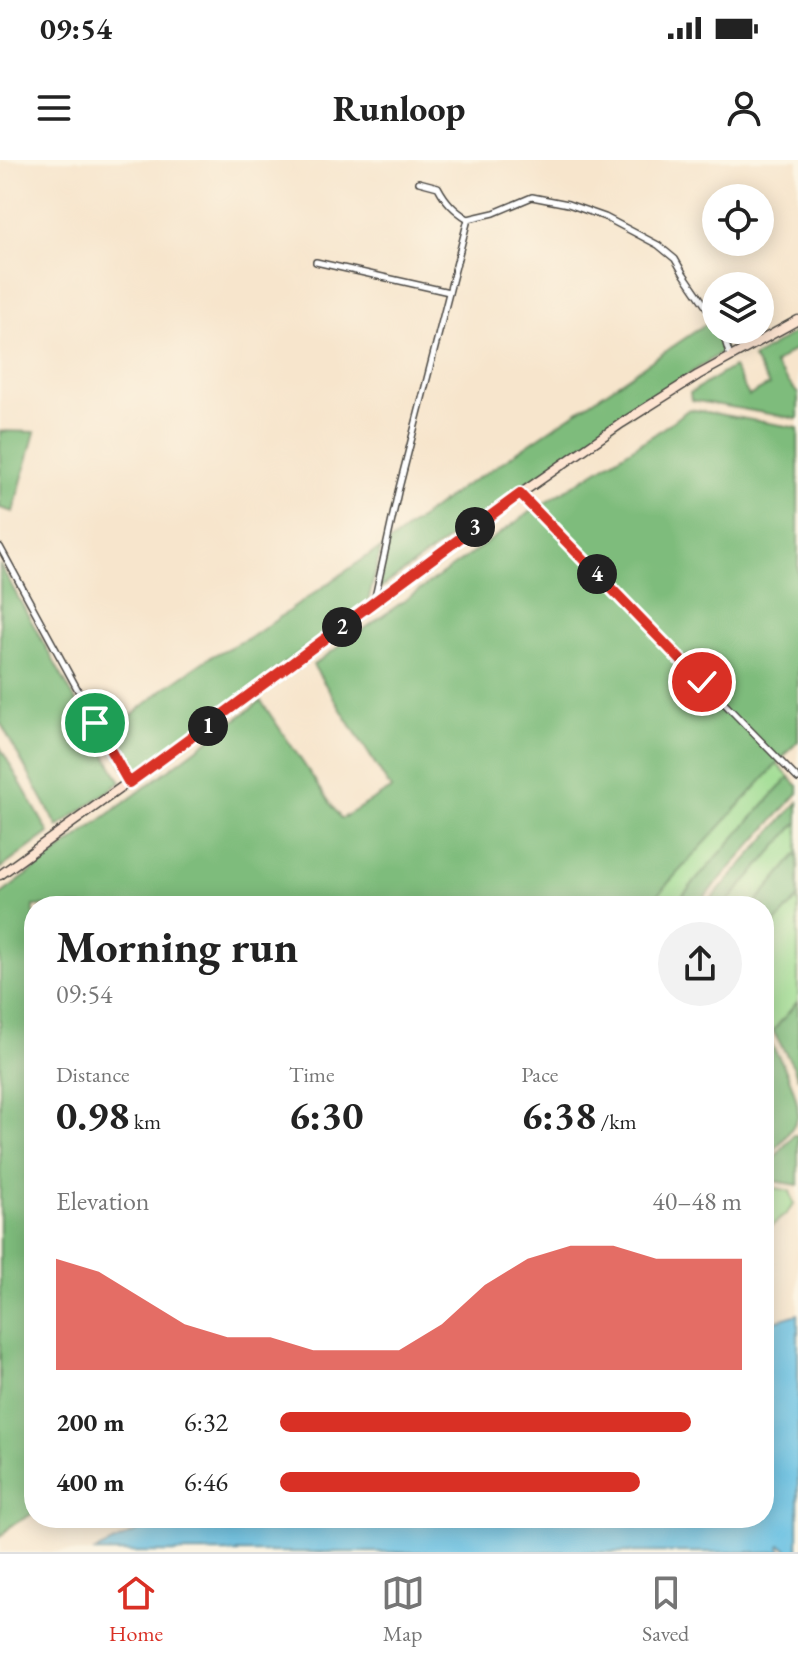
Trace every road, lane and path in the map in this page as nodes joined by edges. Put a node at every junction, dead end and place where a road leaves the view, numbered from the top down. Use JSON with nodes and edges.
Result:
{"nodes":[{"id":1,"x":419,"y":182,"type":"dead end"},
{"id":2,"x":468,"y":219,"type":"junction"},
{"id":3,"x":316,"y":262,"type":"dead end"},
{"id":4,"x":449,"y":292,"type":"junction"},
{"id":5,"x":702,"y":301,"type":"edge"},
{"id":6,"x":798,"y":320,"type":"edge"},
{"id":7,"x":726,"y":344,"type":"edge"},
{"id":8,"x":745,"y":344,"type":"edge"},
{"id":9,"x":750,"y":347,"type":"junction"},
{"id":10,"x":730,"y":357,"type":"junction"},
{"id":11,"x":520,"y":494,"type":"junction"},
{"id":12,"x":0,"y":547,"type":"edge"},
{"id":13,"x":373,"y":603,"type":"junction"},
{"id":14,"x":798,"y":779,"type":"edge"},
{"id":15,"x":129,"y":783,"type":"junction"},
{"id":16,"x":0,"y":875,"type":"edge"}],
"edges":[{"from":1,"to":2,"type":"street"},
{"from":2,"to":4,"type":"street"},
{"from":2,"to":5,"type":"street"},
{"from":3,"to":4,"type":"street"},
{"from":4,"to":13,"type":"street"},
{"from":6,"to":9,"type":"main road"},
{"from":7,"to":10,"type":"street"},
{"from":8,"to":9,"type":"street"},
{"from":9,"to":10,"type":"main road"},
{"from":10,"to":11,"type":"main road"},
{"from":11,"to":13,"type":"main road"},
{"from":11,"to":14,"type":"street"},
{"from":12,"to":15,"type":"street"},
{"from":13,"to":15,"type":"main road"},
{"from":15,"to":16,"type":"main road"}]}
